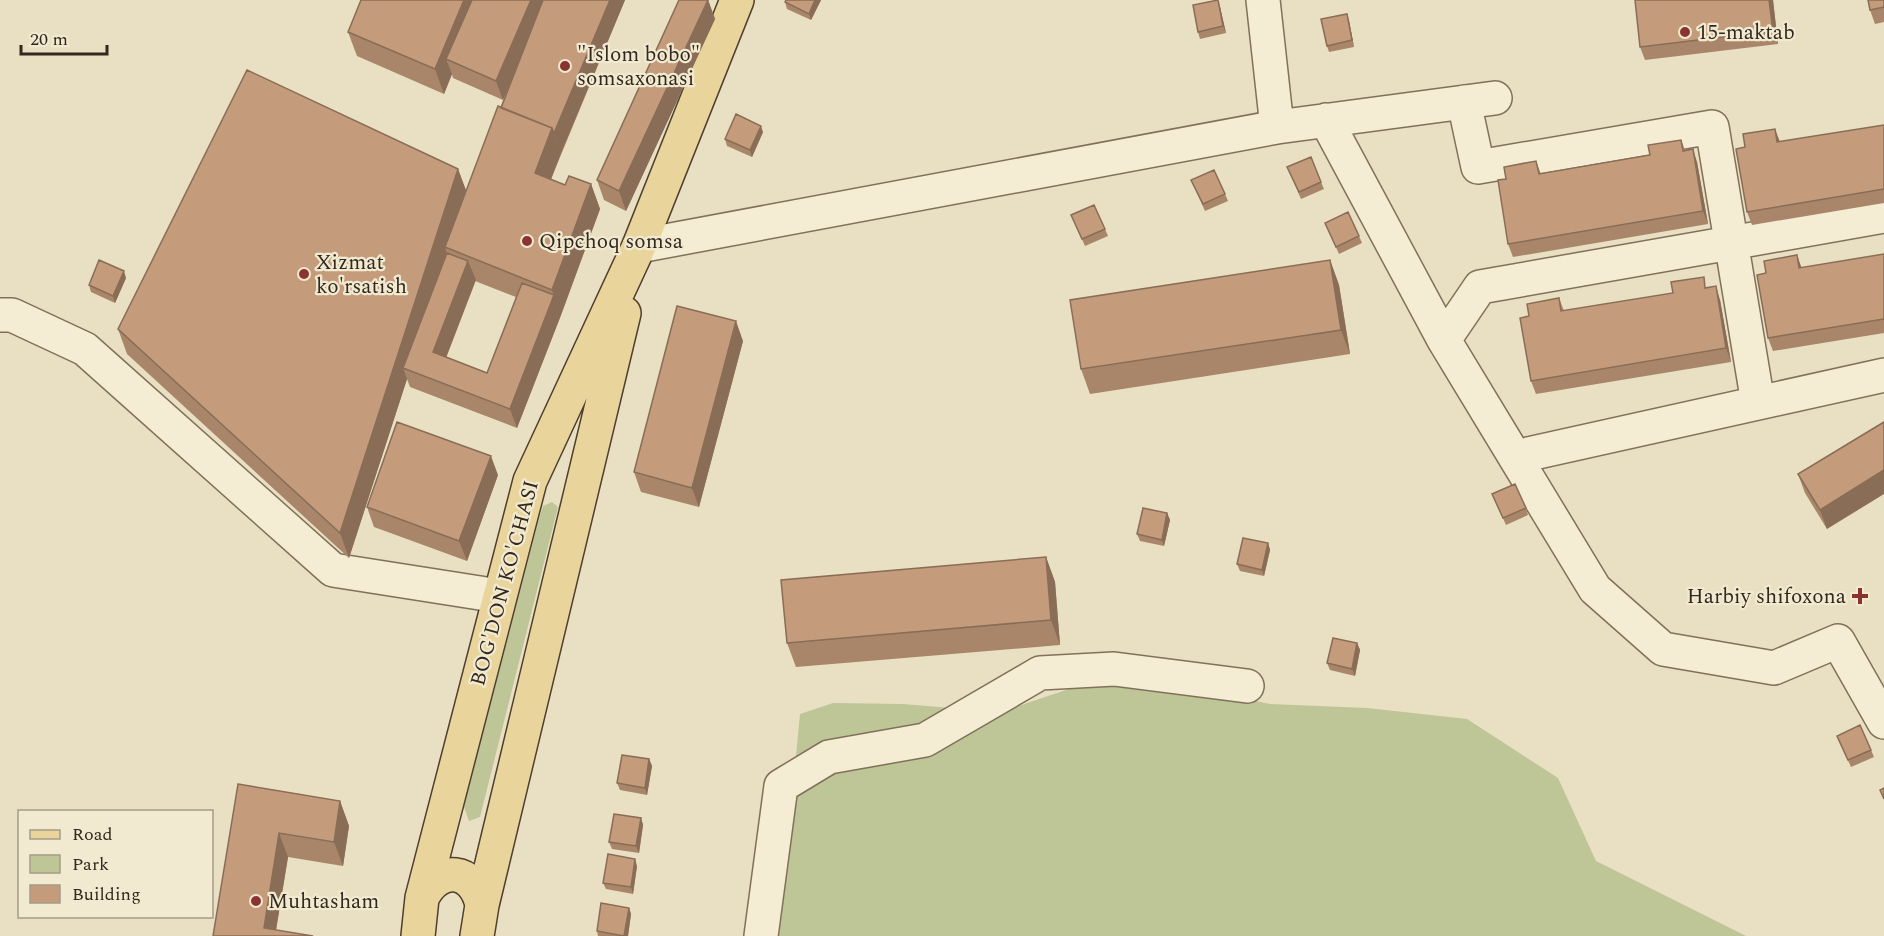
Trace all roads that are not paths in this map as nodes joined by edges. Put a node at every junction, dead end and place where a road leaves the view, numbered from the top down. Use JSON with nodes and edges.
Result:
{"nodes":[{"id":1,"x":1263,"y":0,"type":"edge"},
{"id":2,"x":733,"y":1,"type":"edge"},
{"id":3,"x":1326,"y":120,"type":"junction"},
{"id":4,"x":1277,"y":127,"type":"junction"},
{"id":5,"x":1884,"y":216,"type":"edge"},
{"id":6,"x":1730,"y":245,"type":"junction"},
{"id":7,"x":639,"y":246,"type":"junction"},
{"id":8,"x":0,"y":315,"type":"edge"},
{"id":9,"x":1444,"y":340,"type":"junction"},
{"id":10,"x":1884,"y":375,"type":"edge"},
{"id":11,"x":1758,"y":403,"type":"junction"},
{"id":12,"x":1515,"y":457,"type":"junction"},
{"id":13,"x":499,"y":596,"type":"junction"},
{"id":14,"x":1248,"y":686,"type":"dead end"},
{"id":15,"x":1884,"y":722,"type":"edge"},
{"id":16,"x":422,"y":898,"type":"junction"},
{"id":17,"x":480,"y":921,"type":"edge"},
{"id":18,"x":418,"y":936,"type":"edge"},
{"id":19,"x":761,"y":936,"type":"edge"}],
"edges":[{"from":1,"to":4,"type":"street"},
{"from":2,"to":7,"type":"main road","name":"BOG'DON KO'CHASI"},
{"from":3,"to":4,"type":"street"},
{"from":3,"to":6,"type":"street"},
{"from":3,"to":9,"type":"street"},
{"from":4,"to":7,"type":"street"},
{"from":5,"to":6,"type":"street"},
{"from":6,"to":9,"type":"street"},
{"from":6,"to":11,"type":"street"},
{"from":7,"to":13,"type":"main road","name":"BOG'DON KO'CHASI"},
{"from":7,"to":17,"type":"main road","name":"BOG'DON KO'CHASI"},
{"from":8,"to":13,"type":"street"},
{"from":9,"to":12,"type":"street"},
{"from":10,"to":11,"type":"street"},
{"from":11,"to":12,"type":"street"},
{"from":12,"to":15,"type":"street"},
{"from":13,"to":16,"type":"main road","name":"BOG'DON KO'CHASI"},
{"from":14,"to":19,"type":"street"},
{"from":16,"to":17,"type":"main road"},
{"from":16,"to":18,"type":"main road","name":"BOG'DON KO'CHASI"}]}
